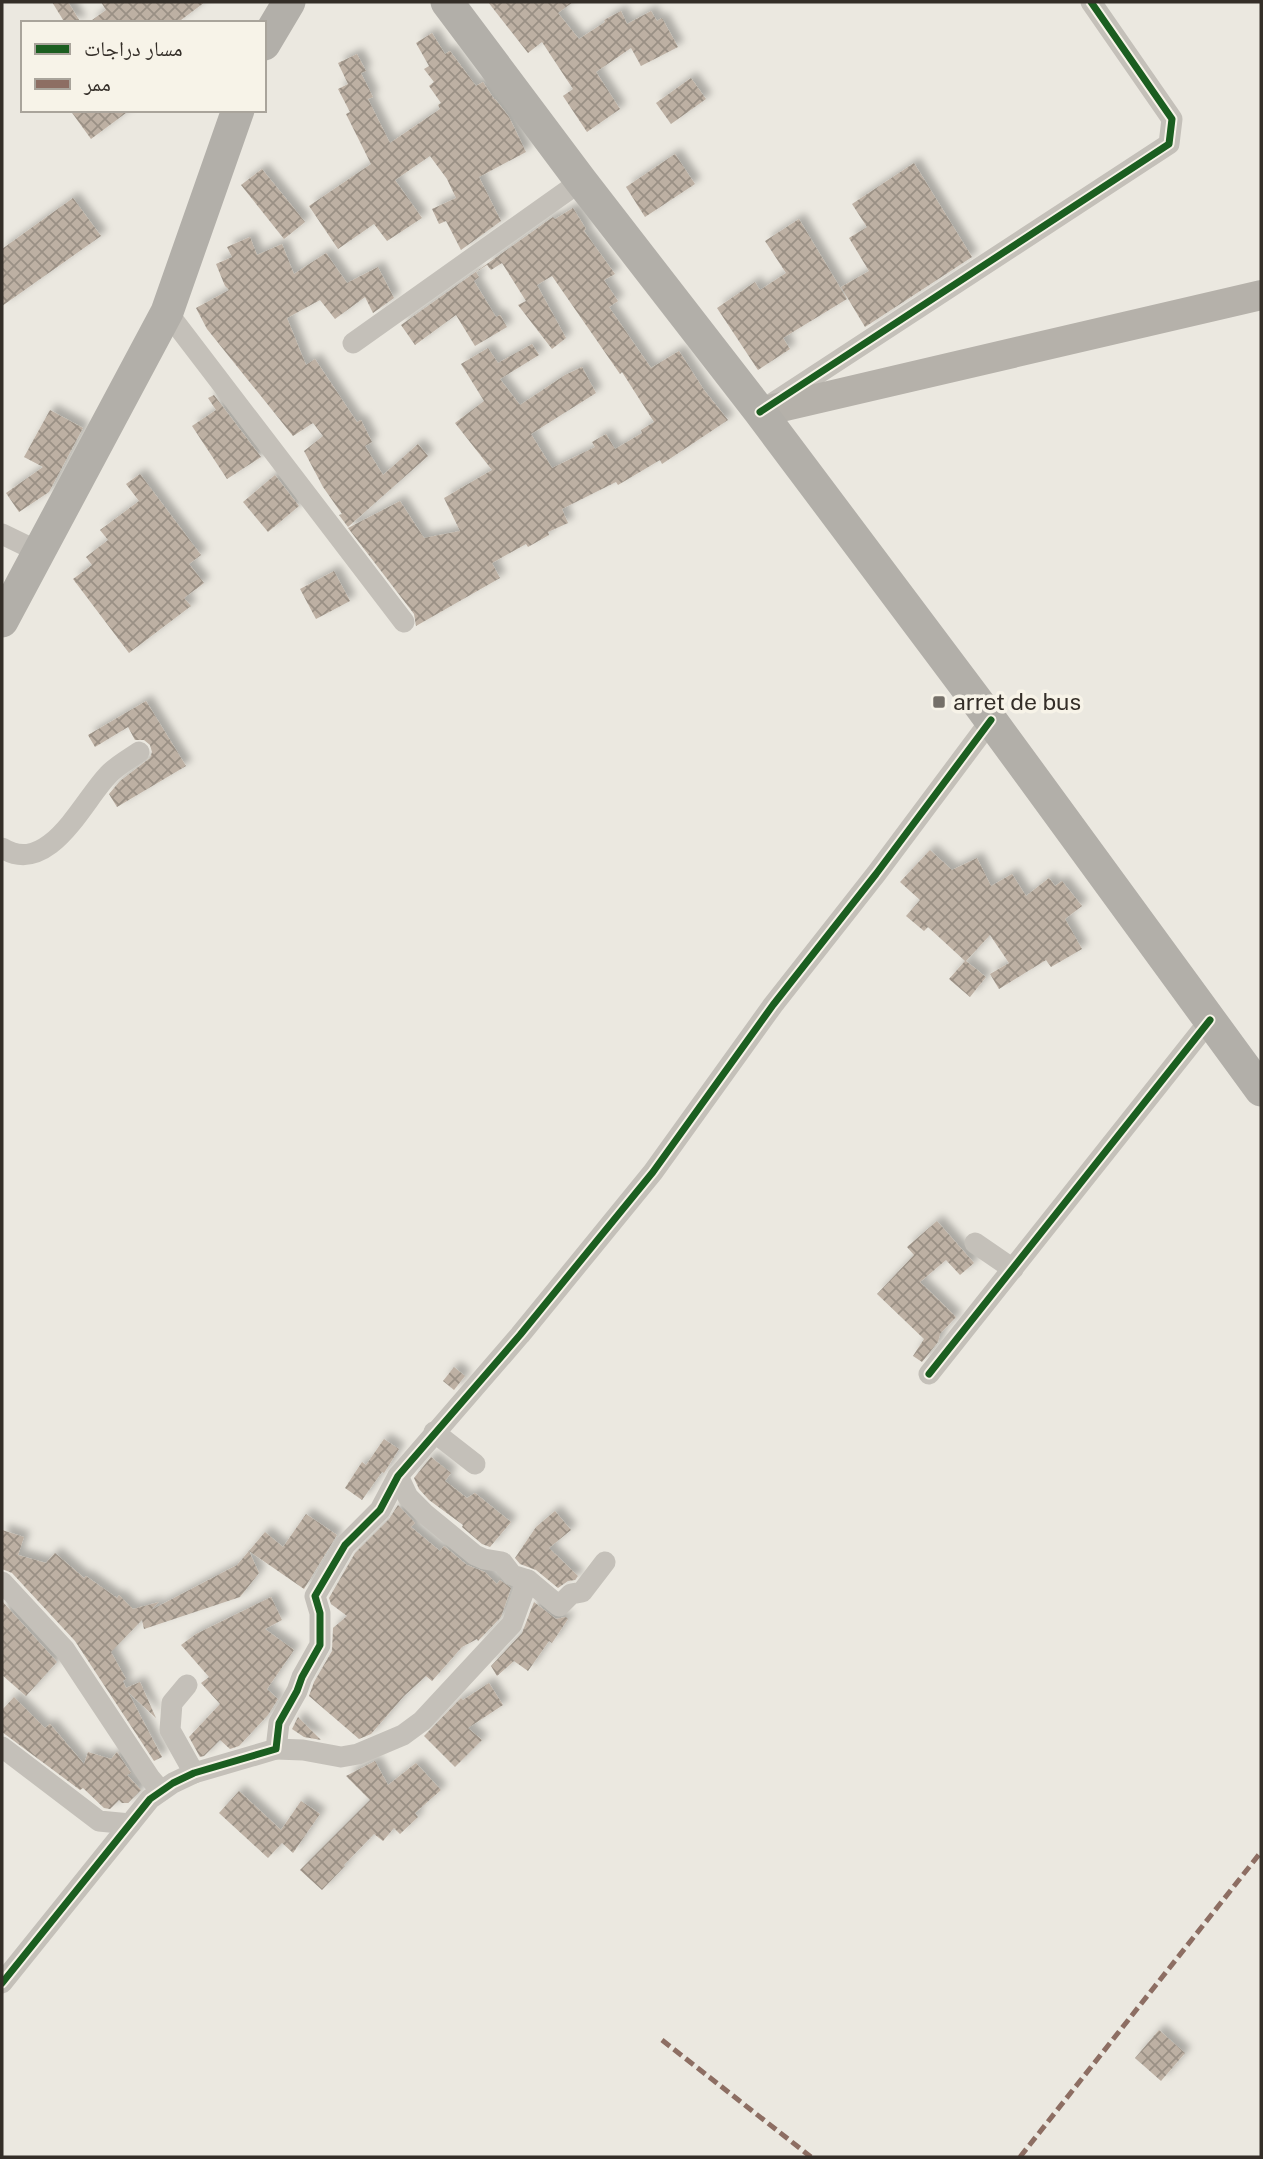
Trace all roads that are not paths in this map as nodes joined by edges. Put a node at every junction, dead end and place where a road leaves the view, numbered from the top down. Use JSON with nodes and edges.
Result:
{"nodes":[{"id":1,"x":269,"y":2,"type":"edge"},
{"id":2,"x":289,"y":2,"type":"edge"},
{"id":3,"x":447,"y":2,"type":"edge"},
{"id":4,"x":1091,"y":2,"type":"edge"},
{"id":5,"x":265,"y":21,"type":"edge"},
{"id":6,"x":266,"y":41,"type":"edge"},
{"id":7,"x":237,"y":112,"type":"edge"},
{"id":8,"x":581,"y":181,"type":"junction"},
{"id":9,"x":1261,"y":295,"type":"edge"},
{"id":10,"x":167,"y":312,"type":"junction"},
{"id":11,"x":353,"y":343,"type":"dead end"},
{"id":12,"x":760,"y":412,"type":"junction"},
{"id":13,"x":2,"y":534,"type":"edge"},
{"id":14,"x":38,"y":552,"type":"junction"},
{"id":15,"x":2,"y":621,"type":"edge"},
{"id":16,"x":404,"y":622,"type":"dead end"},
{"id":17,"x":991,"y":720,"type":"junction"},
{"id":18,"x":139,"y":752,"type":"dead end"},
{"id":19,"x":2,"y":848,"type":"edge"},
{"id":20,"x":1210,"y":1020,"type":"junction"},
{"id":21,"x":1261,"y":1090,"type":"edge"},
{"id":22,"x":975,"y":1243,"type":"dead end"},
{"id":23,"x":1013,"y":1269,"type":"junction"},
{"id":24,"x":929,"y":1374,"type":"dead end"},
{"id":25,"x":434,"y":1432,"type":"junction"},
{"id":26,"x":475,"y":1464,"type":"dead end"},
{"id":27,"x":398,"y":1476,"type":"junction"},
{"id":28,"x":605,"y":1562,"type":"dead end"},
{"id":29,"x":528,"y":1580,"type":"junction"},
{"id":30,"x":2,"y":1582,"type":"edge"},
{"id":31,"x":187,"y":1685,"type":"dead end"},
{"id":32,"x":2,"y":1747,"type":"edge"},
{"id":33,"x":276,"y":1749,"type":"junction"},
{"id":34,"x":194,"y":1773,"type":"junction"},
{"id":35,"x":161,"y":1791,"type":"junction"},
{"id":36,"x":130,"y":1824,"type":"junction"},
{"id":37,"x":2,"y":1983,"type":"edge"}],
"edges":[{"from":1,"to":5,"type":"main road"},
{"from":2,"to":6,"type":"main road"},
{"from":3,"to":8,"type":"main road"},
{"from":4,"to":12,"type":"street"},
{"from":7,"to":10,"type":"main road"},
{"from":8,"to":11,"type":"street"},
{"from":8,"to":12,"type":"main road"},
{"from":9,"to":12,"type":"main road"},
{"from":10,"to":14,"type":"main road"},
{"from":10,"to":16,"type":"street"},
{"from":12,"to":17,"type":"main road"},
{"from":13,"to":14,"type":"street"},
{"from":14,"to":15,"type":"main road"},
{"from":17,"to":20,"type":"main road"},
{"from":17,"to":25,"type":"street"},
{"from":18,"to":19,"type":"street"},
{"from":20,"to":21,"type":"main road"},
{"from":20,"to":23,"type":"street"},
{"from":22,"to":23,"type":"street"},
{"from":23,"to":24,"type":"street"},
{"from":25,"to":26,"type":"street"},
{"from":25,"to":27,"type":"street"},
{"from":27,"to":29,"type":"street"},
{"from":27,"to":33,"type":"street"},
{"from":28,"to":29,"type":"street"},
{"from":29,"to":33,"type":"street"},
{"from":30,"to":35,"type":"street"},
{"from":31,"to":34,"type":"street"},
{"from":32,"to":36,"type":"street"},
{"from":33,"to":34,"type":"street"},
{"from":34,"to":35,"type":"street"},
{"from":35,"to":36,"type":"street"},
{"from":36,"to":37,"type":"street"}]}
